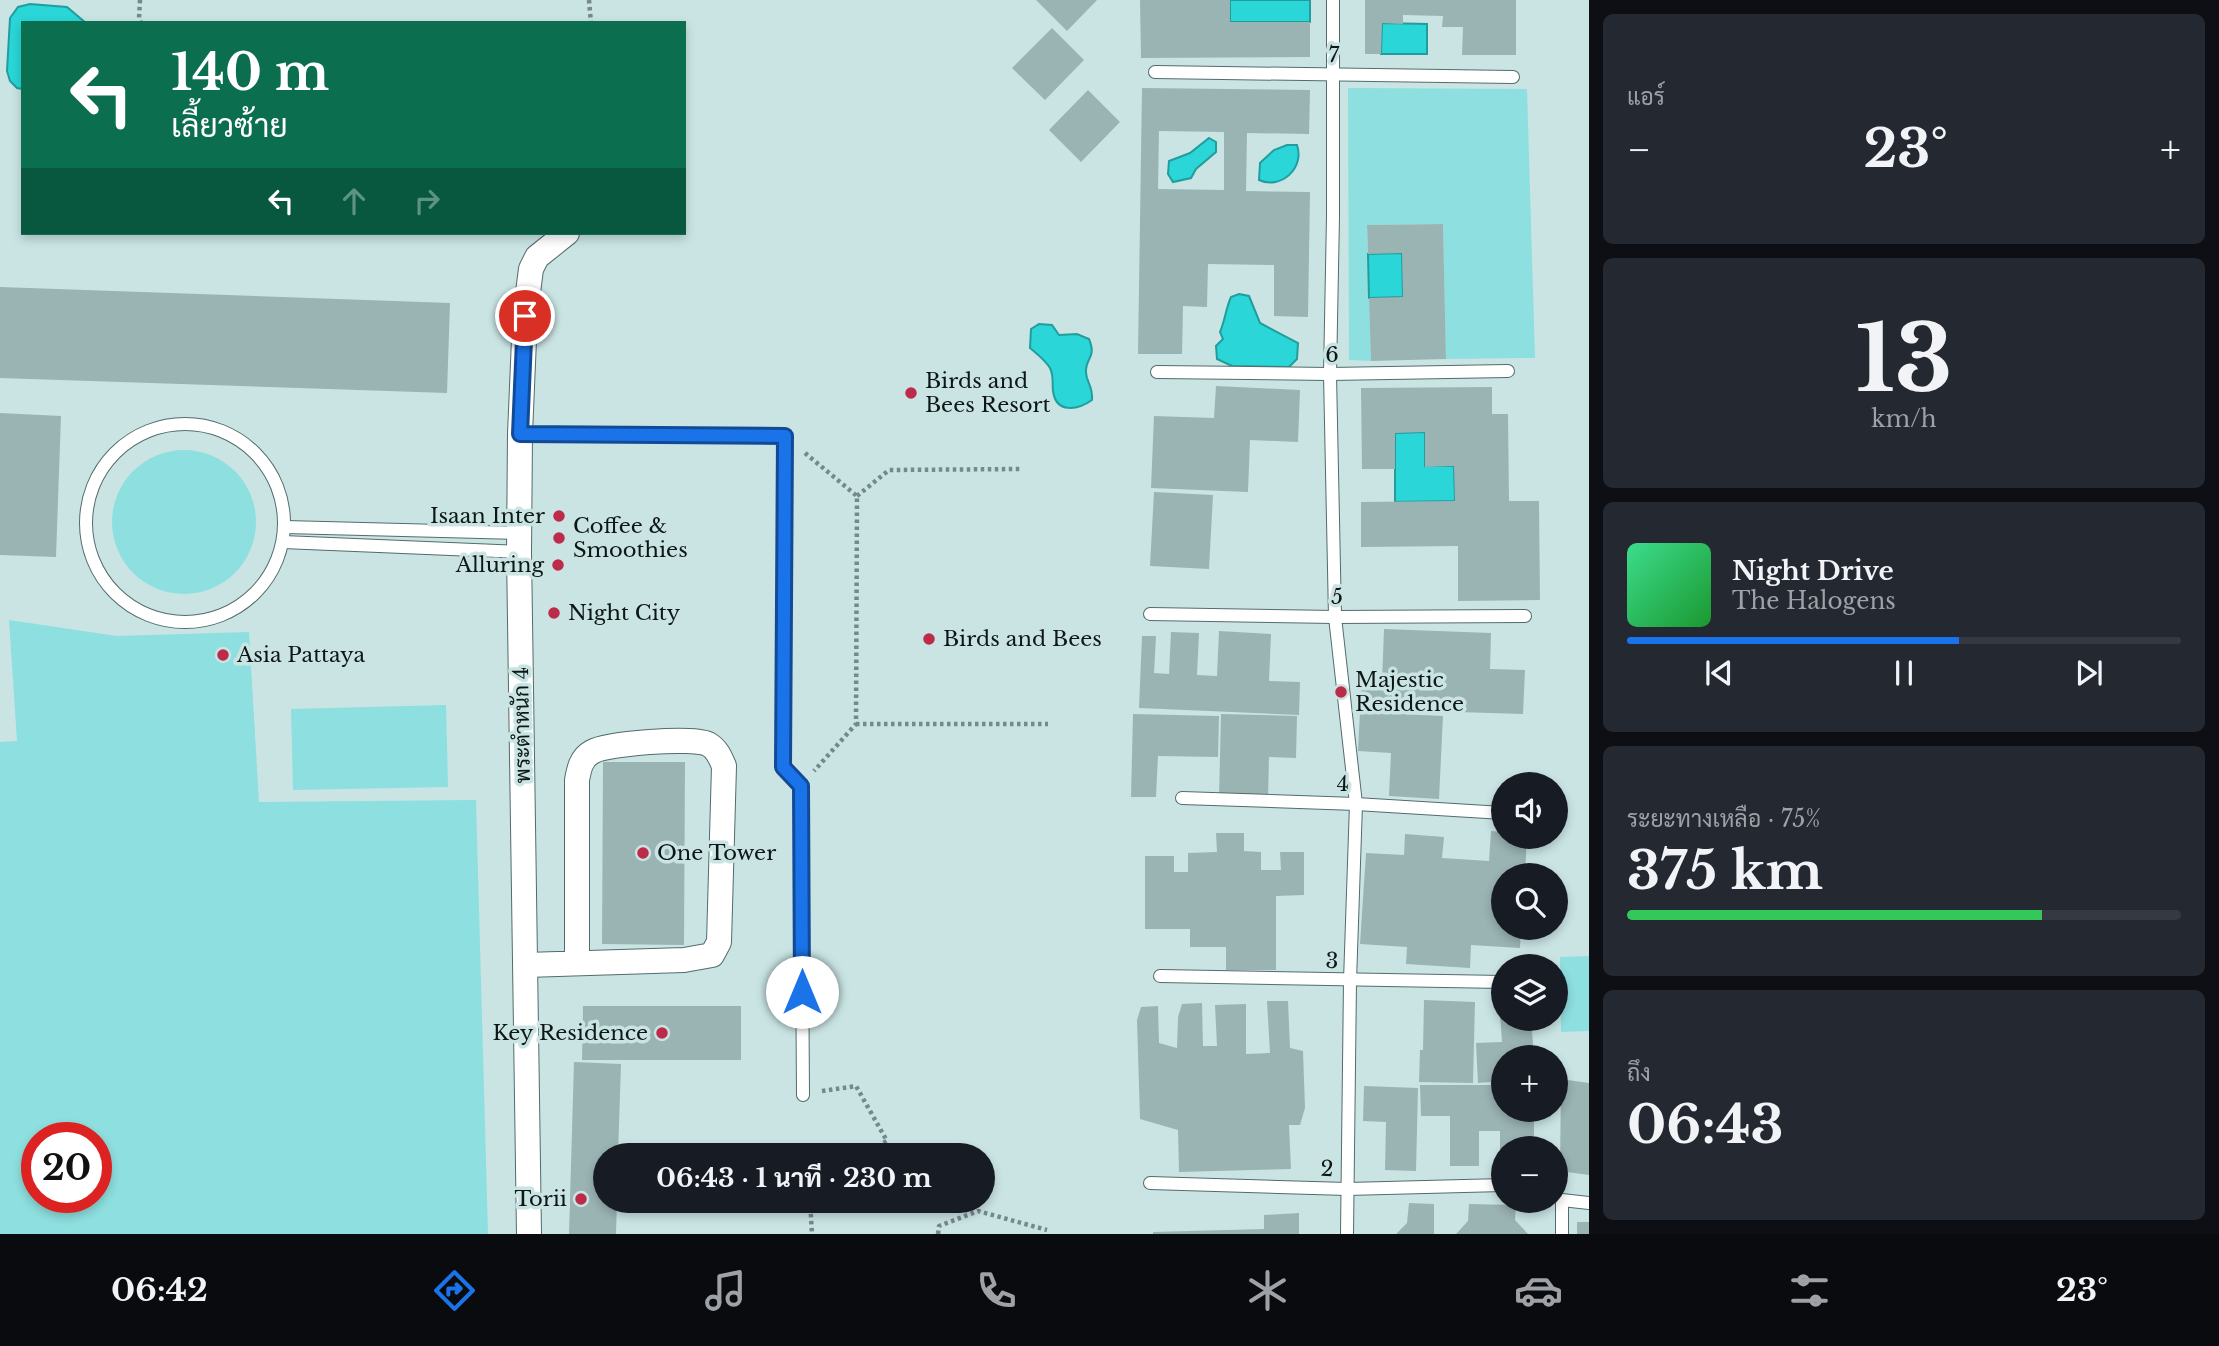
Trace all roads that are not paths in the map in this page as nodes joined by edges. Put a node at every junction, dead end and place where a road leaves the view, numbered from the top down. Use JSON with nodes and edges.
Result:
{"nodes":[{"id":1,"x":1333,"y":0,"type":"edge"},
{"id":2,"x":1155,"y":72,"type":"dead end"},
{"id":3,"x":1334,"y":75,"type":"junction"},
{"id":4,"x":1513,"y":77,"type":"dead end"},
{"id":5,"x":564,"y":235,"type":"edge"},
{"id":6,"x":1508,"y":371,"type":"dead end"},
{"id":7,"x":1157,"y":372,"type":"dead end"},
{"id":8,"x":1330,"y":374,"type":"junction"},
{"id":9,"x":520,"y":434,"type":"junction"},
{"id":10,"x":285,"y":527,"type":"junction"},
{"id":11,"x":283,"y":542,"type":"junction"},
{"id":12,"x":519,"y":542,"type":"junction"},
{"id":13,"x":1150,"y":614,"type":"dead end"},
{"id":14,"x":1525,"y":616,"type":"dead end"},
{"id":15,"x":1335,"y":617,"type":"junction"},
{"id":16,"x":1182,"y":798,"type":"dead end"},
{"id":17,"x":1356,"y":804,"type":"junction"},
{"id":18,"x":1491,"y":812,"type":"edge"},
{"id":19,"x":577,"y":963,"type":"junction"},
{"id":20,"x":526,"y":965,"type":"junction"},
{"id":21,"x":1160,"y":976,"type":"dead end"},
{"id":22,"x":1350,"y":981,"type":"junction"},
{"id":23,"x":1491,"y":982,"type":"edge"},
{"id":24,"x":803,"y":1094,"type":"road end"},
{"id":25,"x":1150,"y":1183,"type":"dead end"},
{"id":26,"x":1491,"y":1185,"type":"edge"},
{"id":27,"x":1347,"y":1189,"type":"junction"},
{"id":28,"x":1589,"y":1203,"type":"edge"},
{"id":29,"x":529,"y":1234,"type":"edge"},
{"id":30,"x":1347,"y":1234,"type":"edge"},
{"id":31,"x":1562,"y":1234,"type":"edge"}],
"edges":[{"from":1,"to":3,"type":"lane"},
{"from":2,"to":3,"type":"lane","name":"7"},
{"from":3,"to":4,"type":"lane","name":"7"},
{"from":3,"to":8,"type":"lane"},
{"from":5,"to":9,"type":"street","name":"พระตำหนัก 4"},
{"from":6,"to":8,"type":"lane","name":"6"},
{"from":7,"to":8,"type":"lane","name":"6"},
{"from":8,"to":15,"type":"lane"},
{"from":9,"to":12,"type":"street","name":"พระตำหนัก 4"},
{"from":9,"to":24,"type":"lane"},
{"from":10,"to":11,"type":"lane"},
{"from":10,"to":11,"type":"lane"},
{"from":10,"to":12,"type":"lane"},
{"from":11,"to":12,"type":"lane"},
{"from":12,"to":20,"type":"street","name":"พระตำหนัก 4"},
{"from":13,"to":15,"type":"lane","name":"5"},
{"from":14,"to":15,"type":"lane","name":"5"},
{"from":15,"to":17,"type":"lane"},
{"from":16,"to":17,"type":"lane","name":"4"},
{"from":17,"to":18,"type":"lane","name":"4"},
{"from":17,"to":22,"type":"lane"},
{"from":19,"to":19,"type":"street"},
{"from":19,"to":20,"type":"street"},
{"from":20,"to":29,"type":"street","name":"พระตำหนัก 4"},
{"from":21,"to":22,"type":"lane","name":"3"},
{"from":22,"to":23,"type":"lane","name":"3"},
{"from":22,"to":27,"type":"lane"},
{"from":25,"to":27,"type":"lane","name":"2"},
{"from":26,"to":27,"type":"lane","name":"2"},
{"from":27,"to":30,"type":"lane"},
{"from":28,"to":31,"type":"lane"}]}
